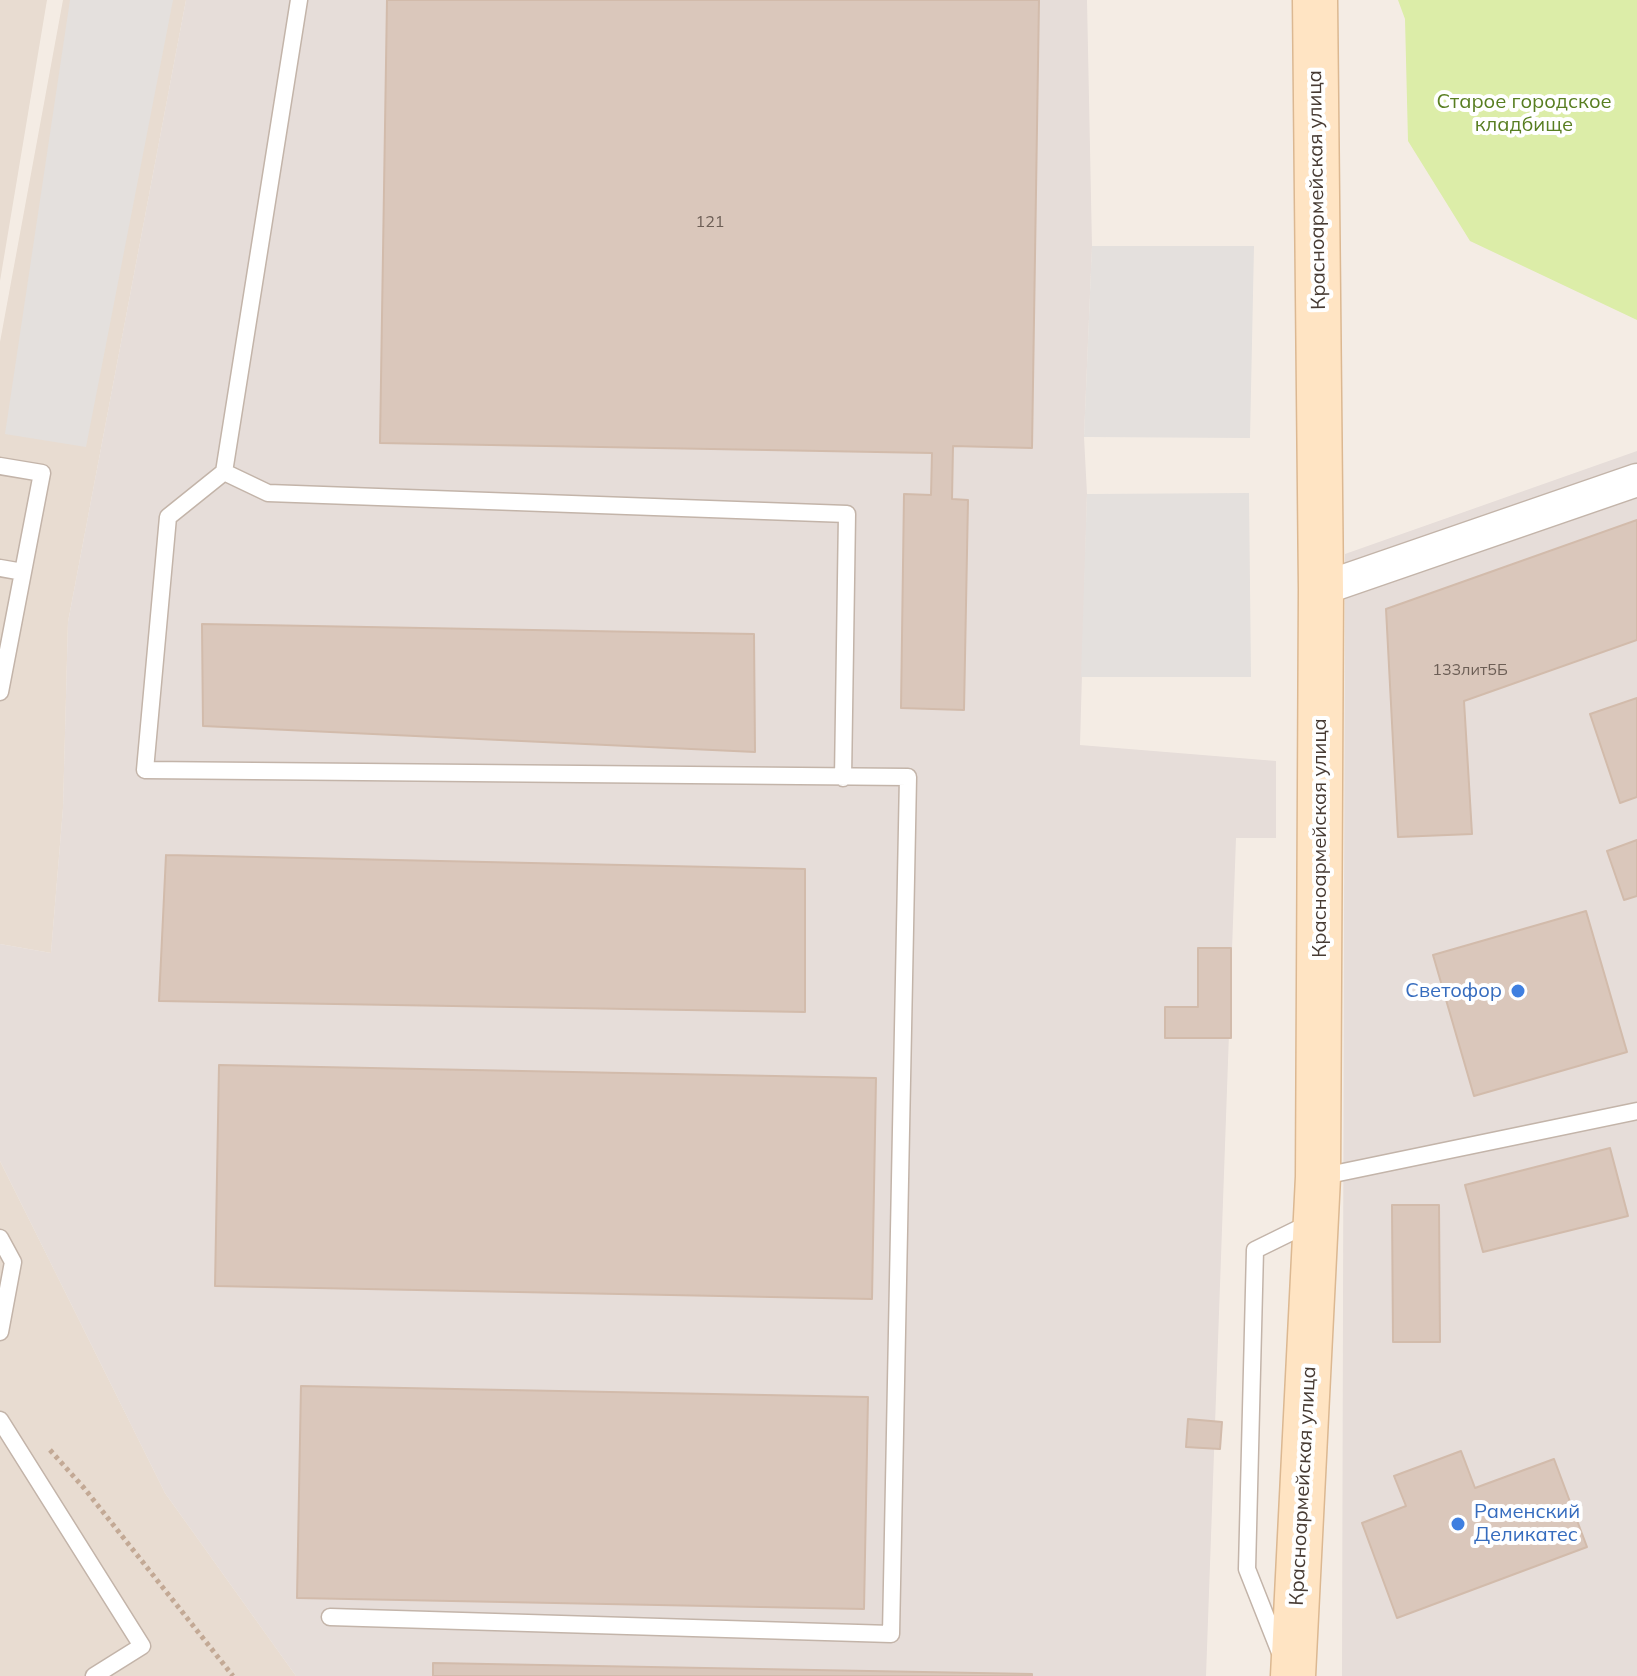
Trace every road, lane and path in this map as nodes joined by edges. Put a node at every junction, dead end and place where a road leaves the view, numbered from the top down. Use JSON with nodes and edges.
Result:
{"nodes":[{"id":1,"x":299,"y":0,"type":"edge"},
{"id":2,"x":1315,"y":0,"type":"edge"},
{"id":3,"x":0,"y":466,"type":"edge"},
{"id":4,"x":224,"y":472,"type":"junction"},
{"id":5,"x":1637,"y":480,"type":"edge"},
{"id":6,"x":0,"y":568,"type":"edge"},
{"id":7,"x":23,"y":572,"type":"junction"},
{"id":8,"x":1321,"y":589,"type":"junction"},
{"id":9,"x":0,"y":692,"type":"edge"},
{"id":10,"x":843,"y":778,"type":"junction"},
{"id":11,"x":1637,"y":1111,"type":"edge"},
{"id":12,"x":1318,"y":1177,"type":"junction"},
{"id":13,"x":1315,"y":1220,"type":"junction"},
{"id":14,"x":0,"y":1238,"type":"edge"},
{"id":15,"x":6,"y":1260,"type":"edge"},
{"id":16,"x":0,"y":1332,"type":"edge"},
{"id":17,"x":0,"y":1420,"type":"edge"},
{"id":18,"x":42,"y":1442,"type":"dead end"},
{"id":19,"x":330,"y":1617,"type":"dead end"},
{"id":20,"x":94,"y":1676,"type":"edge"},
{"id":21,"x":233,"y":1676,"type":"edge"},
{"id":22,"x":1291,"y":1676,"type":"edge"}],
"edges":[{"from":1,"to":4,"type":"lane"},
{"from":2,"to":8,"type":"street","name":"Красноармейская улица"},
{"from":3,"to":7,"type":"lane"},
{"from":4,"to":10,"type":"lane"},
{"from":4,"to":10,"type":"lane"},
{"from":5,"to":8,"type":"street"},
{"from":6,"to":7,"type":"lane"},
{"from":7,"to":9,"type":"lane"},
{"from":8,"to":12,"type":"street","name":"Красноармейская улица"},
{"from":10,"to":19,"type":"lane"},
{"from":11,"to":12,"type":"lane"},
{"from":12,"to":13,"type":"street","name":"Красноармейская улица"},
{"from":13,"to":22,"type":"street","name":"Красноармейская улица"},
{"from":13,"to":22,"type":"lane"},
{"from":14,"to":15,"type":"lane"},
{"from":15,"to":16,"type":"lane"},
{"from":17,"to":20,"type":"lane"},
{"from":18,"to":21,"type":"path"}]}
